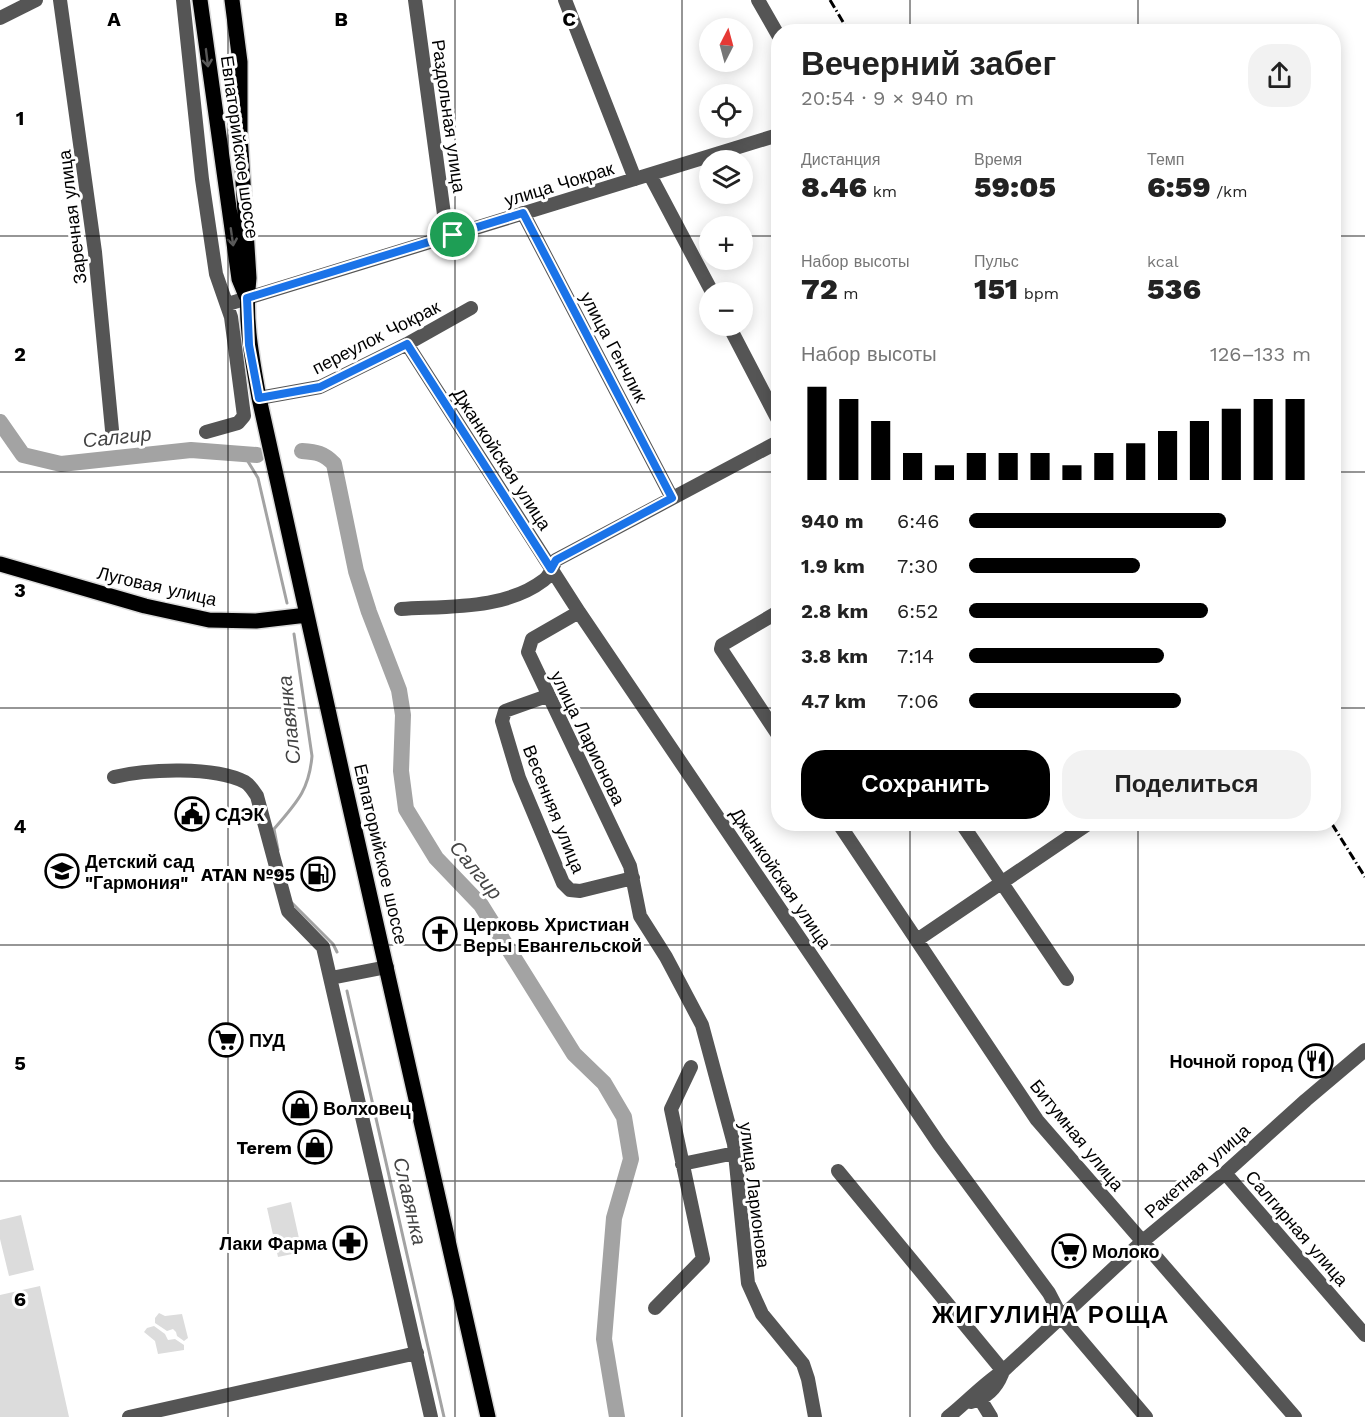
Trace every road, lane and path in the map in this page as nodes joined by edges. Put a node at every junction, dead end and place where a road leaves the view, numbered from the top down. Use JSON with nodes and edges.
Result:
{"nodes":[{"id":1,"x":36,"y":0,"type":"edge"},
{"id":2,"x":60,"y":0,"type":"edge"},
{"id":3,"x":183,"y":0,"type":"edge"},
{"id":4,"x":200,"y":0,"type":"edge"},
{"id":5,"x":234,"y":0,"type":"edge"},
{"id":6,"x":415,"y":0,"type":"edge"},
{"id":7,"x":565,"y":0,"type":"edge"},
{"id":8,"x":758,"y":0,"type":"edge"},
{"id":9,"x":0,"y":18,"type":"edge"},
{"id":10,"x":772,"y":24,"type":"edge"},
{"id":11,"x":771,"y":137,"type":"edge"},
{"id":12,"x":650,"y":174,"type":"junction"},
{"id":13,"x":635,"y":179,"type":"junction"},
{"id":14,"x":523,"y":213,"type":"junction"},
{"id":15,"x":453,"y":235,"type":"junction"},
{"id":16,"x":707,"y":282,"type":"edge"},
{"id":17,"x":247,"y":298,"type":"junction"},
{"id":18,"x":228,"y":303,"type":"junction"},
{"id":19,"x":471,"y":308,"type":"dead end"},
{"id":20,"x":734,"y":336,"type":"edge"},
{"id":21,"x":407,"y":344,"type":"junction"},
{"id":22,"x":259,"y":398,"type":"junction"},
{"id":23,"x":771,"y":407,"type":"edge"},
{"id":24,"x":112,"y":430,"type":"dead end"},
{"id":25,"x":206,"y":432,"type":"dead end"},
{"id":26,"x":771,"y":446,"type":"edge"},
{"id":27,"x":672,"y":498,"type":"junction"},
{"id":28,"x":0,"y":564,"type":"edge"},
{"id":29,"x":551,"y":569,"type":"junction"},
{"id":30,"x":401,"y":609,"type":"dead end"},
{"id":31,"x":579,"y":612,"type":"junction"},
{"id":32,"x":307,"y":615,"type":"junction"},
{"id":33,"x":771,"y":616,"type":"edge"},
{"id":34,"x":547,"y":696,"type":"junction"},
{"id":35,"x":771,"y":724,"type":"edge"},
{"id":36,"x":114,"y":777,"type":"dead end"},
{"id":37,"x":844,"y":831,"type":"edge"},
{"id":38,"x":967,"y":831,"type":"edge"},
{"id":39,"x":1073,"y":831,"type":"edge"},
{"id":40,"x":633,"y":878,"type":"junction"},
{"id":41,"x":1001,"y":882,"type":"junction"},
{"id":42,"x":917,"y":940,"type":"junction"},
{"id":43,"x":387,"y":967,"type":"junction"},
{"id":44,"x":331,"y":978,"type":"junction"},
{"id":45,"x":1067,"y":979,"type":"dead end"},
{"id":46,"x":1365,"y":1050,"type":"edge"},
{"id":47,"x":691,"y":1067,"type":"dead end"},
{"id":48,"x":735,"y":1153,"type":"junction"},
{"id":49,"x":682,"y":1164,"type":"junction"},
{"id":50,"x":838,"y":1171,"type":"dead end"},
{"id":51,"x":1225,"y":1173,"type":"junction"},
{"id":52,"x":1143,"y":1241,"type":"junction"},
{"id":53,"x":655,"y":1308,"type":"dead end"},
{"id":54,"x":1062,"y":1318,"type":"junction"},
{"id":55,"x":1365,"y":1335,"type":"edge"},
{"id":56,"x":417,"y":1353,"type":"junction"},
{"id":57,"x":1003,"y":1371,"type":"junction"},
{"id":58,"x":973,"y":1401,"type":"junction"},
{"id":59,"x":129,"y":1417,"type":"edge"},
{"id":60,"x":431,"y":1417,"type":"edge"},
{"id":61,"x":488,"y":1417,"type":"edge"},
{"id":62,"x":815,"y":1417,"type":"edge"},
{"id":63,"x":948,"y":1417,"type":"edge"},
{"id":64,"x":991,"y":1417,"type":"edge"},
{"id":65,"x":1146,"y":1417,"type":"edge"},
{"id":66,"x":1295,"y":1417,"type":"edge"}],
"edges":[{"from":1,"to":9,"type":"street"},
{"from":2,"to":24,"type":"street","name":"Заречная улица"},
{"from":3,"to":18,"type":"street"},
{"from":4,"to":17,"type":"main road","name":"Евпаторийское шоссе","one_way":true},
{"from":5,"to":17,"type":"main road","name":"Евпаторийское шоссе"},
{"from":6,"to":15,"type":"street","name":"Раздольная улица"},
{"from":7,"to":13,"type":"street"},
{"from":8,"to":10,"type":"street"},
{"from":11,"to":12,"type":"street","name":"улица Чокрак"},
{"from":12,"to":13,"type":"street","name":"улица Чокрак"},
{"from":12,"to":16,"type":"street"},
{"from":13,"to":14,"type":"street","name":"улица Чокрак"},
{"from":14,"to":15,"type":"street","name":"улица Чокрак"},
{"from":14,"to":27,"type":"street","name":"улица Генчлик"},
{"from":15,"to":17,"type":"street","name":"улица Чокрак"},
{"from":17,"to":18,"type":"street","name":"улица Чокрак"},
{"from":17,"to":22,"type":"main road","name":"Евпаторийское шоссе"},
{"from":18,"to":25,"type":"street"},
{"from":19,"to":21,"type":"street","name":"переулок Чокрак"},
{"from":20,"to":23,"type":"street"},
{"from":21,"to":22,"type":"street","name":"переулок Чокрак"},
{"from":21,"to":29,"type":"street","name":"Джанкойская улица"},
{"from":22,"to":32,"type":"main road","name":"Евпаторийское шоссе"},
{"from":26,"to":27,"type":"street"},
{"from":27,"to":29,"type":"street"},
{"from":28,"to":32,"type":"main road","name":"Луговая улица"},
{"from":29,"to":30,"type":"street"},
{"from":29,"to":31,"type":"street","name":"Джанкойская улица"},
{"from":31,"to":34,"type":"street","name":"улица Ларионова"},
{"from":31,"to":54,"type":"street","name":"Джанкойская улица"},
{"from":32,"to":43,"type":"main road","name":"Евпаторийское шоссе"},
{"from":33,"to":35,"type":"street"},
{"from":34,"to":40,"type":"street","name":"улица Ларионова"},
{"from":34,"to":40,"type":"street","name":"Весенняя улица"},
{"from":36,"to":44,"type":"street"},
{"from":37,"to":42,"type":"street","name":"Битумная улица"},
{"from":38,"to":41,"type":"street"},
{"from":39,"to":41,"type":"street"},
{"from":40,"to":48,"type":"street","name":"улица Ларионова"},
{"from":41,"to":42,"type":"street"},
{"from":41,"to":45,"type":"street"},
{"from":42,"to":52,"type":"street","name":"Битумная улица"},
{"from":43,"to":44,"type":"street"},
{"from":43,"to":61,"type":"main road","name":"Евпаторийское шоссе"},
{"from":44,"to":56,"type":"street"},
{"from":46,"to":51,"type":"street","name":"Ракетная улица"},
{"from":47,"to":49,"type":"street"},
{"from":48,"to":49,"type":"street"},
{"from":48,"to":62,"type":"street","name":"улица Ларионова"},
{"from":49,"to":53,"type":"street"},
{"from":50,"to":57,"type":"street"},
{"from":51,"to":52,"type":"street","name":"Ракетная улица"},
{"from":51,"to":55,"type":"street","name":"Салгирная улица"},
{"from":52,"to":54,"type":"street","name":"Ракетная улица"},
{"from":52,"to":66,"type":"street","name":"Битумная улица"},
{"from":54,"to":57,"type":"street","name":"Ракетная улица"},
{"from":54,"to":65,"type":"street","name":"Джанкойская улица"},
{"from":56,"to":59,"type":"street"},
{"from":56,"to":60,"type":"street"},
{"from":57,"to":58,"type":"street","name":"Ракетная улица"},
{"from":58,"to":63,"type":"street","name":"Ракетная улица"},
{"from":58,"to":64,"type":"street"}]}
